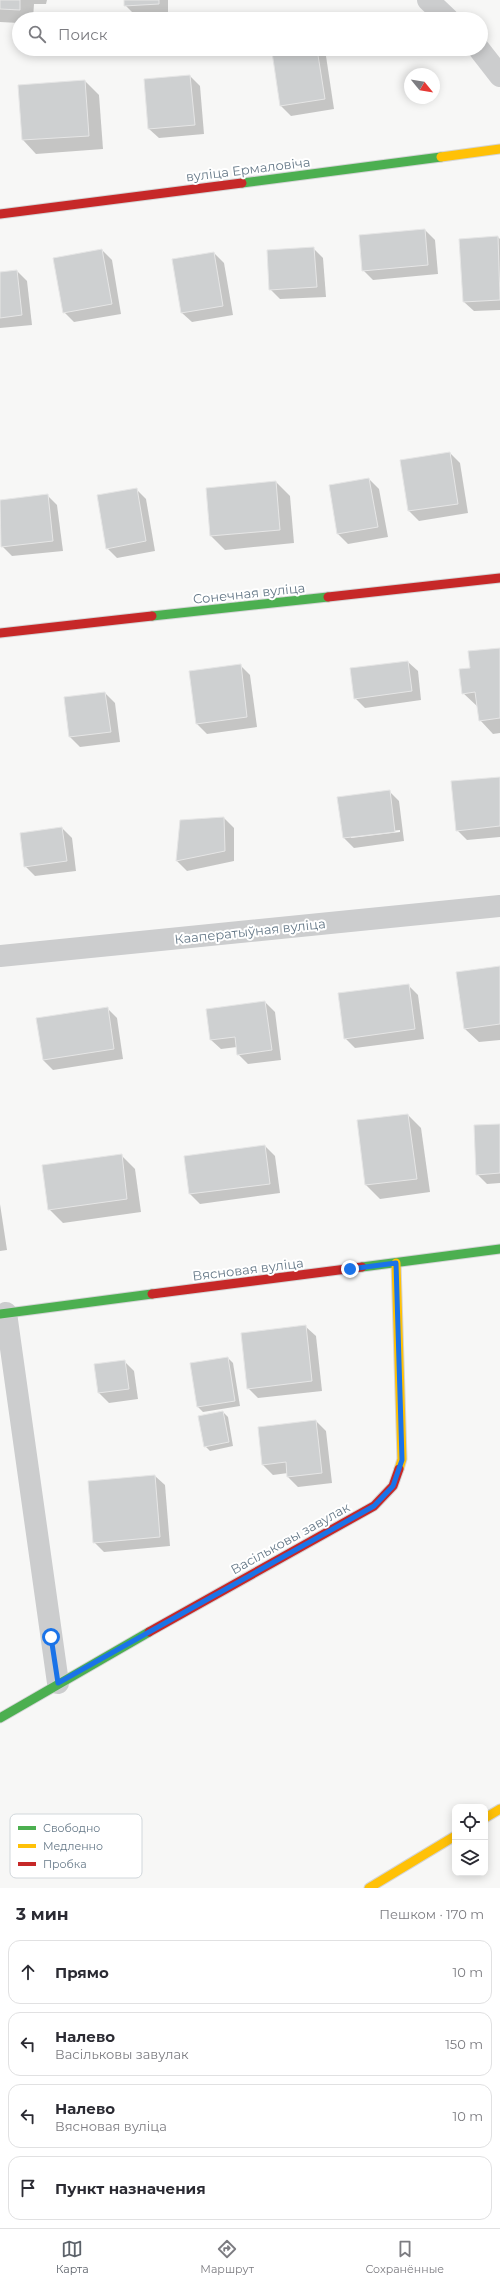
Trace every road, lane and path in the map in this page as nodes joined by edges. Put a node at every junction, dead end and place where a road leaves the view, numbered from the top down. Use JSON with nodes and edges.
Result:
{"nodes":[{"id":1,"x":428,"y":0,"type":"edge"},
{"id":2,"x":441,"y":12,"type":"edge"},
{"id":3,"x":484,"y":56,"type":"edge"},
{"id":4,"x":500,"y":76,"type":"edge"},
{"id":5,"x":500,"y":149,"type":"edge"},
{"id":6,"x":0,"y":214,"type":"edge"},
{"id":7,"x":500,"y":578,"type":"edge"},
{"id":8,"x":0,"y":633,"type":"edge"},
{"id":9,"x":500,"y":906,"type":"edge"},
{"id":10,"x":0,"y":956,"type":"edge"},
{"id":11,"x":500,"y":1249,"type":"edge"},
{"id":12,"x":396,"y":1263,"type":"junction"},
{"id":13,"x":3,"y":1314,"type":"edge"},
{"id":14,"x":58,"y":1683,"type":"junction"},
{"id":15,"x":0,"y":1718,"type":"edge"},
{"id":16,"x":500,"y":1809,"type":"edge"},
{"id":17,"x":488,"y":1816,"type":"edge"},
{"id":18,"x":452,"y":1838,"type":"edge"},
{"id":19,"x":369,"y":1888,"type":"edge"}],
"edges":[{"from":1,"to":2,"type":"street"},
{"from":3,"to":4,"type":"street"},
{"from":5,"to":6,"type":"street","name":"вуліца Ермаловіча"},
{"from":7,"to":8,"type":"street","name":"Сонечная вуліца"},
{"from":9,"to":10,"type":"street","name":"Кааператыўная вуліца"},
{"from":11,"to":12,"type":"street","name":"Вясновая вуліца"},
{"from":12,"to":13,"type":"street","name":"Вясновая вуліца"},
{"from":12,"to":14,"type":"street","name":"Васільковы завулак"},
{"from":13,"to":14,"type":"street"},
{"from":14,"to":15,"type":"street","name":"Васільковы завулак"},
{"from":16,"to":17,"type":"street"},
{"from":18,"to":19,"type":"street"}]}
